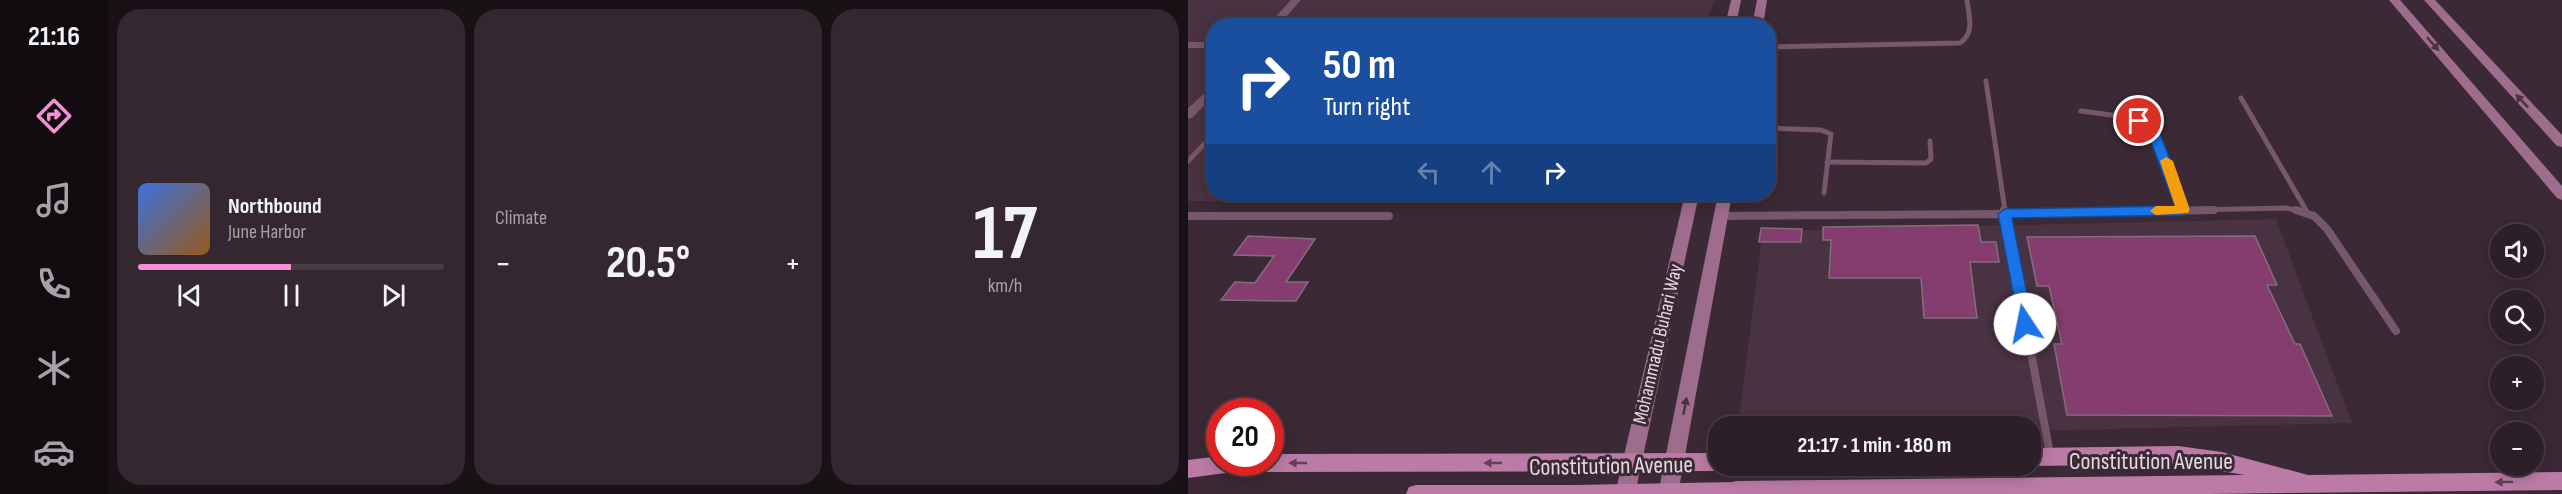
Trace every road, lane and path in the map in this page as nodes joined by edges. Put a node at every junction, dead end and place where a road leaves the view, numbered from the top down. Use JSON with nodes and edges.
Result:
{"nodes":[{"id":1,"x":1296,"y":0,"type":"edge"},
{"id":2,"x":1736,"y":0,"type":"edge"},
{"id":3,"x":1762,"y":0,"type":"edge"},
{"id":4,"x":1967,"y":0,"type":"edge"},
{"id":5,"x":2394,"y":0,"type":"edge"},
{"id":6,"x":2429,"y":0,"type":"edge"},
{"id":7,"x":1279,"y":18,"type":"edge"},
{"id":8,"x":1732,"y":18,"type":"edge"},
{"id":9,"x":1759,"y":18,"type":"edge"},
{"id":10,"x":1188,"y":45,"type":"edge"},
{"id":11,"x":1206,"y":45,"type":"edge"},
{"id":12,"x":1776,"y":47,"type":"edge"},
{"id":13,"x":1986,"y":81,"type":"dead end"},
{"id":14,"x":1206,"y":96,"type":"edge"},
{"id":15,"x":2241,"y":98,"type":"dead end"},
{"id":16,"x":2081,"y":111,"type":"dead end"},
{"id":17,"x":1188,"y":115,"type":"edge"},
{"id":18,"x":1776,"y":128,"type":"edge"},
{"id":19,"x":1930,"y":141,"type":"dead end"},
{"id":20,"x":1206,"y":142,"type":"edge"},
{"id":21,"x":2562,"y":143,"type":"edge"},
{"id":22,"x":1188,"y":161,"type":"edge"},
{"id":23,"x":1827,"y":162,"type":"junction"},
{"id":24,"x":1824,"y":194,"type":"dead end"},
{"id":25,"x":2562,"y":195,"type":"edge"},
{"id":26,"x":1690,"y":201,"type":"edge"},
{"id":27,"x":1724,"y":201,"type":"edge"},
{"id":28,"x":2183,"y":210,"type":"junction"},
{"id":29,"x":2306,"y":210,"type":"junction"},
{"id":30,"x":2005,"y":214,"type":"junction"},
{"id":31,"x":1188,"y":216,"type":"edge"},
{"id":32,"x":1389,"y":216,"type":"dead end"},
{"id":33,"x":1721,"y":216,"type":"junction"},
{"id":34,"x":2396,"y":331,"type":"dead end"},
{"id":35,"x":2041,"y":457,"type":"edge"},
{"id":36,"x":2050,"y":457,"type":"junction"},
{"id":37,"x":1631,"y":462,"type":"junction"},
{"id":38,"x":1708,"y":462,"type":"edge"},
{"id":39,"x":1674,"y":463,"type":"junction"},
{"id":40,"x":1188,"y":469,"type":"edge"},
{"id":41,"x":2562,"y":481,"type":"edge"},
{"id":42,"x":2321,"y":485,"type":"junction"},
{"id":43,"x":1577,"y":493,"type":"edge"},
{"id":44,"x":1416,"y":494,"type":"edge"},
{"id":45,"x":1625,"y":494,"type":"edge"},
{"id":46,"x":1668,"y":494,"type":"edge"}],
"edges":[{"from":1,"to":7,"type":"street"},
{"from":2,"to":8,"type":"main road"},
{"from":3,"to":9,"type":"main road"},
{"from":4,"to":12,"type":"lane"},
{"from":5,"to":25,"type":"main road","one_way":true},
{"from":21,"to":6,"type":"main road","one_way":true},
{"from":10,"to":11,"type":"street"},
{"from":13,"to":30,"type":"lane"},
{"from":14,"to":17,"type":"street"},
{"from":15,"to":29,"type":"lane"},
{"from":16,"to":28,"type":"lane"},
{"from":18,"to":23,"type":"lane"},
{"from":19,"to":23,"type":"lane"},
{"from":20,"to":22,"type":"lane"},
{"from":23,"to":24,"type":"lane"},
{"from":26,"to":37,"type":"main road","name":"Mohammadu Buhari Way"},
{"from":27,"to":33,"type":"main road","name":"Mohammadu Buhari Way"},
{"from":28,"to":29,"type":"lane"},
{"from":28,"to":30,"type":"lane"},
{"from":29,"to":34,"type":"lane"},
{"from":30,"to":33,"type":"lane"},
{"from":30,"to":36,"type":"lane"},
{"from":31,"to":32,"type":"lane"},
{"from":39,"to":33,"type":"main road","name":"Mohammadu Buhari Way","one_way":true},
{"from":35,"to":36,"type":"main road"},
{"from":36,"to":42,"type":"main road"},
{"from":37,"to":39,"type":"main road"},
{"from":37,"to":40,"type":"main road","one_way":true},
{"from":37,"to":45,"type":"main road","name":"Mohammadu Buhari Way"},
{"from":38,"to":39,"type":"main road"},
{"from":39,"to":46,"type":"main road","name":"Mohammadu Buhari Way"},
{"from":41,"to":42,"type":"main road","name":"Constitution Avenue","one_way":true},
{"from":42,"to":43,"type":"main road","name":"Constitution Avenue","bridge":true},
{"from":43,"to":44,"type":"main road","name":"Constitution Avenue"}]}
